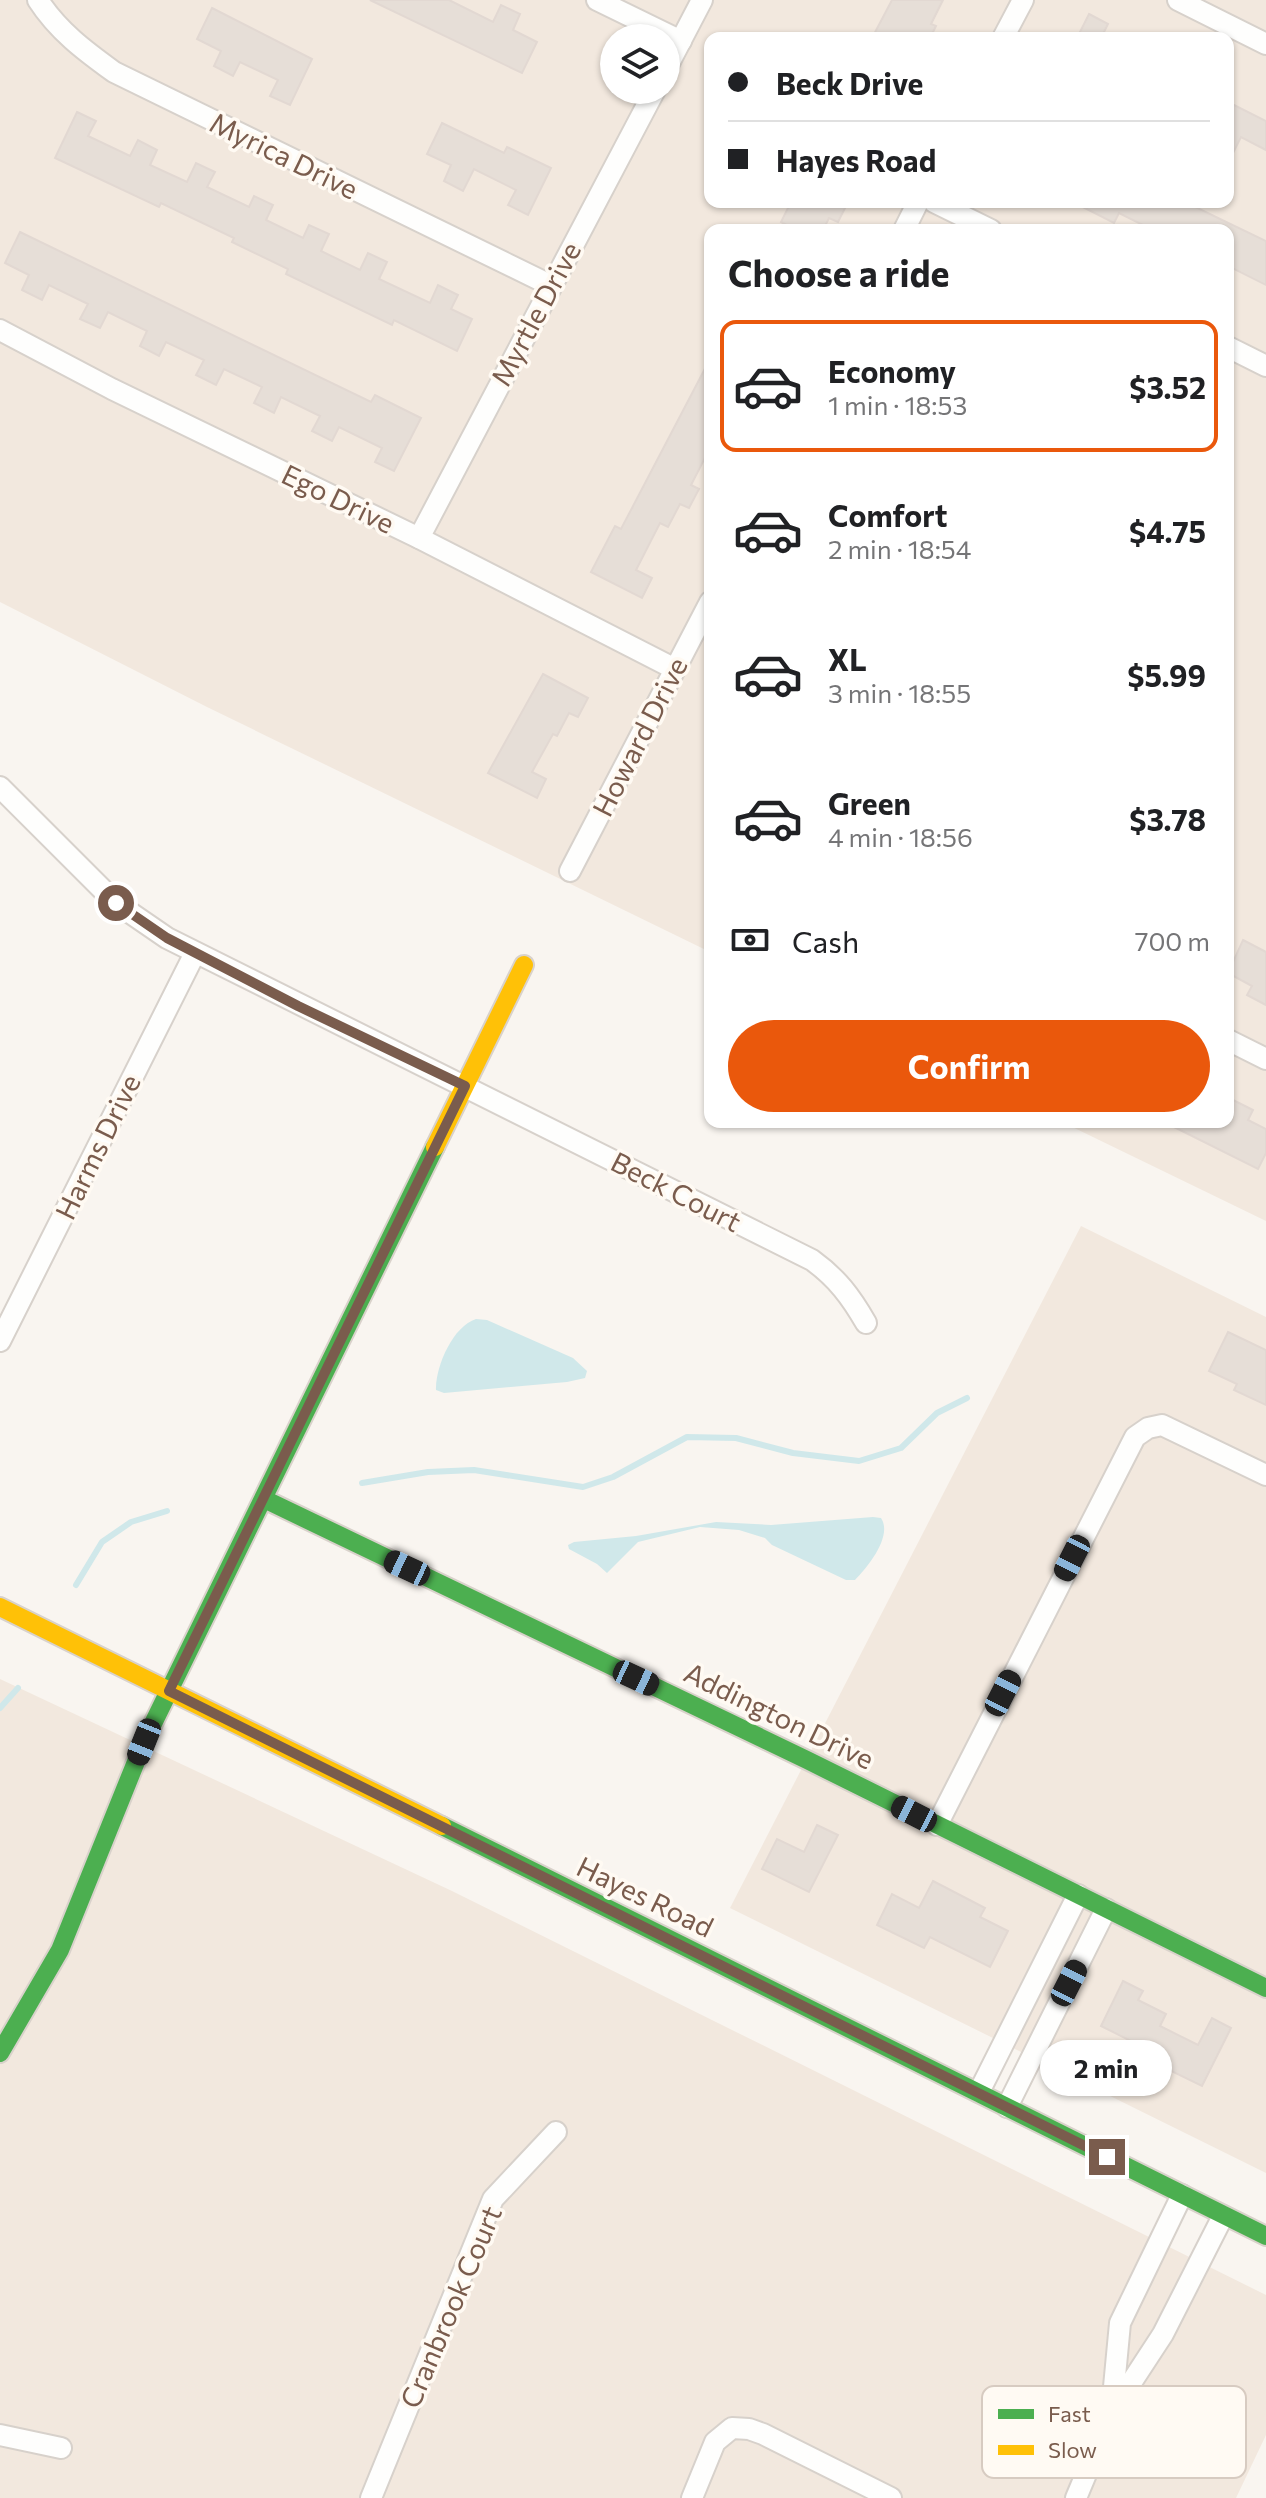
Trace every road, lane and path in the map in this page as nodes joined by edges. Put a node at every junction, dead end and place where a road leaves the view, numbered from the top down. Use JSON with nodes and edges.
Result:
{"nodes":[{"id":1,"x":38,"y":0,"type":"edge"},
{"id":2,"x":597,"y":0,"type":"edge"},
{"id":3,"x":702,"y":0,"type":"edge"},
{"id":4,"x":1023,"y":0,"type":"edge"},
{"id":5,"x":1178,"y":0,"type":"edge"},
{"id":6,"x":1006,"y":32,"type":"edge"},
{"id":7,"x":681,"y":41,"type":"joint"},
{"id":8,"x":1266,"y":44,"type":"edge"},
{"id":9,"x":647,"y":104,"type":"edge"},
{"id":10,"x":946,"y":208,"type":"edge"},
{"id":11,"x":979,"y":224,"type":"edge"},
{"id":12,"x":550,"y":285,"type":"junction"},
{"id":13,"x":0,"y":330,"type":"edge"},
{"id":14,"x":1234,"y":350,"type":"edge"},
{"id":15,"x":1266,"y":366,"type":"edge"},
{"id":16,"x":419,"y":538,"type":"junction"},
{"id":17,"x":704,"y":613,"type":"edge"},
{"id":18,"x":675,"y":669,"type":"junction"},
{"id":19,"x":0,"y":787,"type":"edge"},
{"id":20,"x":570,"y":871,"type":"dead end"},
{"id":21,"x":195,"y":953,"type":"junction"},
{"id":22,"x":524,"y":965,"type":"dead end"},
{"id":23,"x":1234,"y":1043,"type":"edge"},
{"id":24,"x":1266,"y":1059,"type":"edge"},
{"id":25,"x":465,"y":1086,"type":"junction"},
{"id":26,"x":866,"y":1323,"type":"dead end"},
{"id":27,"x":0,"y":1341,"type":"edge"},
{"id":28,"x":1266,"y":1475,"type":"edge"},
{"id":29,"x":264,"y":1499,"type":"junction"},
{"id":30,"x":0,"y":1607,"type":"edge"},
{"id":31,"x":169,"y":1691,"type":"junction"},
{"id":32,"x":937,"y":1825,"type":"junction"},
{"id":33,"x":1078,"y":1895,"type":"junction"},
{"id":34,"x":1106,"y":1909,"type":"junction"},
{"id":35,"x":1266,"y":1988,"type":"edge"},
{"id":36,"x":0,"y":2053,"type":"edge"},
{"id":37,"x":979,"y":2092,"type":"junction"},
{"id":38,"x":1007,"y":2107,"type":"junction"},
{"id":39,"x":556,"y":2132,"type":"dead end"},
{"id":40,"x":1182,"y":2195,"type":"junction"},
{"id":41,"x":1223,"y":2216,"type":"junction"},
{"id":42,"x":1266,"y":2236,"type":"edge"},
{"id":43,"x":1114,"y":2386,"type":"edge"},
{"id":44,"x":1129,"y":2386,"type":"edge"},
{"id":45,"x":0,"y":2435,"type":"edge"},
{"id":46,"x":61,"y":2448,"type":"dead end"},
{"id":47,"x":1084,"y":2478,"type":"edge"},
{"id":48,"x":371,"y":2498,"type":"edge"},
{"id":49,"x":692,"y":2498,"type":"edge"},
{"id":50,"x":891,"y":2498,"type":"edge"},
{"id":51,"x":1076,"y":2498,"type":"edge"}],
"edges":[{"from":1,"to":12,"type":"street","name":"Myrica Drive"},
{"from":2,"to":7,"type":"street"},
{"from":3,"to":7,"type":"street"},
{"from":4,"to":6,"type":"street"},
{"from":5,"to":8,"type":"street"},
{"from":9,"to":12,"type":"street","name":"Myrtle Drive"},
{"from":10,"to":11,"type":"street"},
{"from":12,"to":16,"type":"street","name":"Myrtle Drive"},
{"from":13,"to":16,"type":"street","name":"Ego Drive"},
{"from":14,"to":15,"type":"street"},
{"from":16,"to":18,"type":"street","name":"Ego Drive"},
{"from":17,"to":18,"type":"street","name":"Howard Drive"},
{"from":18,"to":20,"type":"street","name":"Howard Drive"},
{"from":19,"to":21,"type":"street","name":"Beck Court"},
{"from":21,"to":25,"type":"street","name":"Beck Court"},
{"from":21,"to":27,"type":"street","name":"Harms Drive"},
{"from":22,"to":25,"type":"street"},
{"from":23,"to":24,"type":"street"},
{"from":25,"to":26,"type":"street","name":"Beck Court"},
{"from":25,"to":29,"type":"street"},
{"from":28,"to":32,"type":"street"},
{"from":29,"to":31,"type":"street"},
{"from":29,"to":32,"type":"street","name":"Addington Drive"},
{"from":30,"to":31,"type":"street","name":"Hayes Road"},
{"from":31,"to":36,"type":"street"},
{"from":31,"to":37,"type":"street","name":"Hayes Road"},
{"from":32,"to":33,"type":"street","name":"Addington Drive"},
{"from":33,"to":34,"type":"street","name":"Addington Drive"},
{"from":33,"to":37,"type":"street"},
{"from":34,"to":35,"type":"street","name":"Addington Drive"},
{"from":34,"to":38,"type":"street"},
{"from":37,"to":38,"type":"street","name":"Hayes Road"},
{"from":38,"to":40,"type":"street","name":"Hayes Road"},
{"from":39,"to":48,"type":"street","name":"Cranbrook Court"},
{"from":40,"to":41,"type":"street","name":"Hayes Road"},
{"from":40,"to":43,"type":"street"},
{"from":41,"to":42,"type":"street","name":"Hayes Road"},
{"from":41,"to":44,"type":"street"},
{"from":45,"to":46,"type":"street"},
{"from":47,"to":51,"type":"street"},
{"from":49,"to":50,"type":"street"}]}
